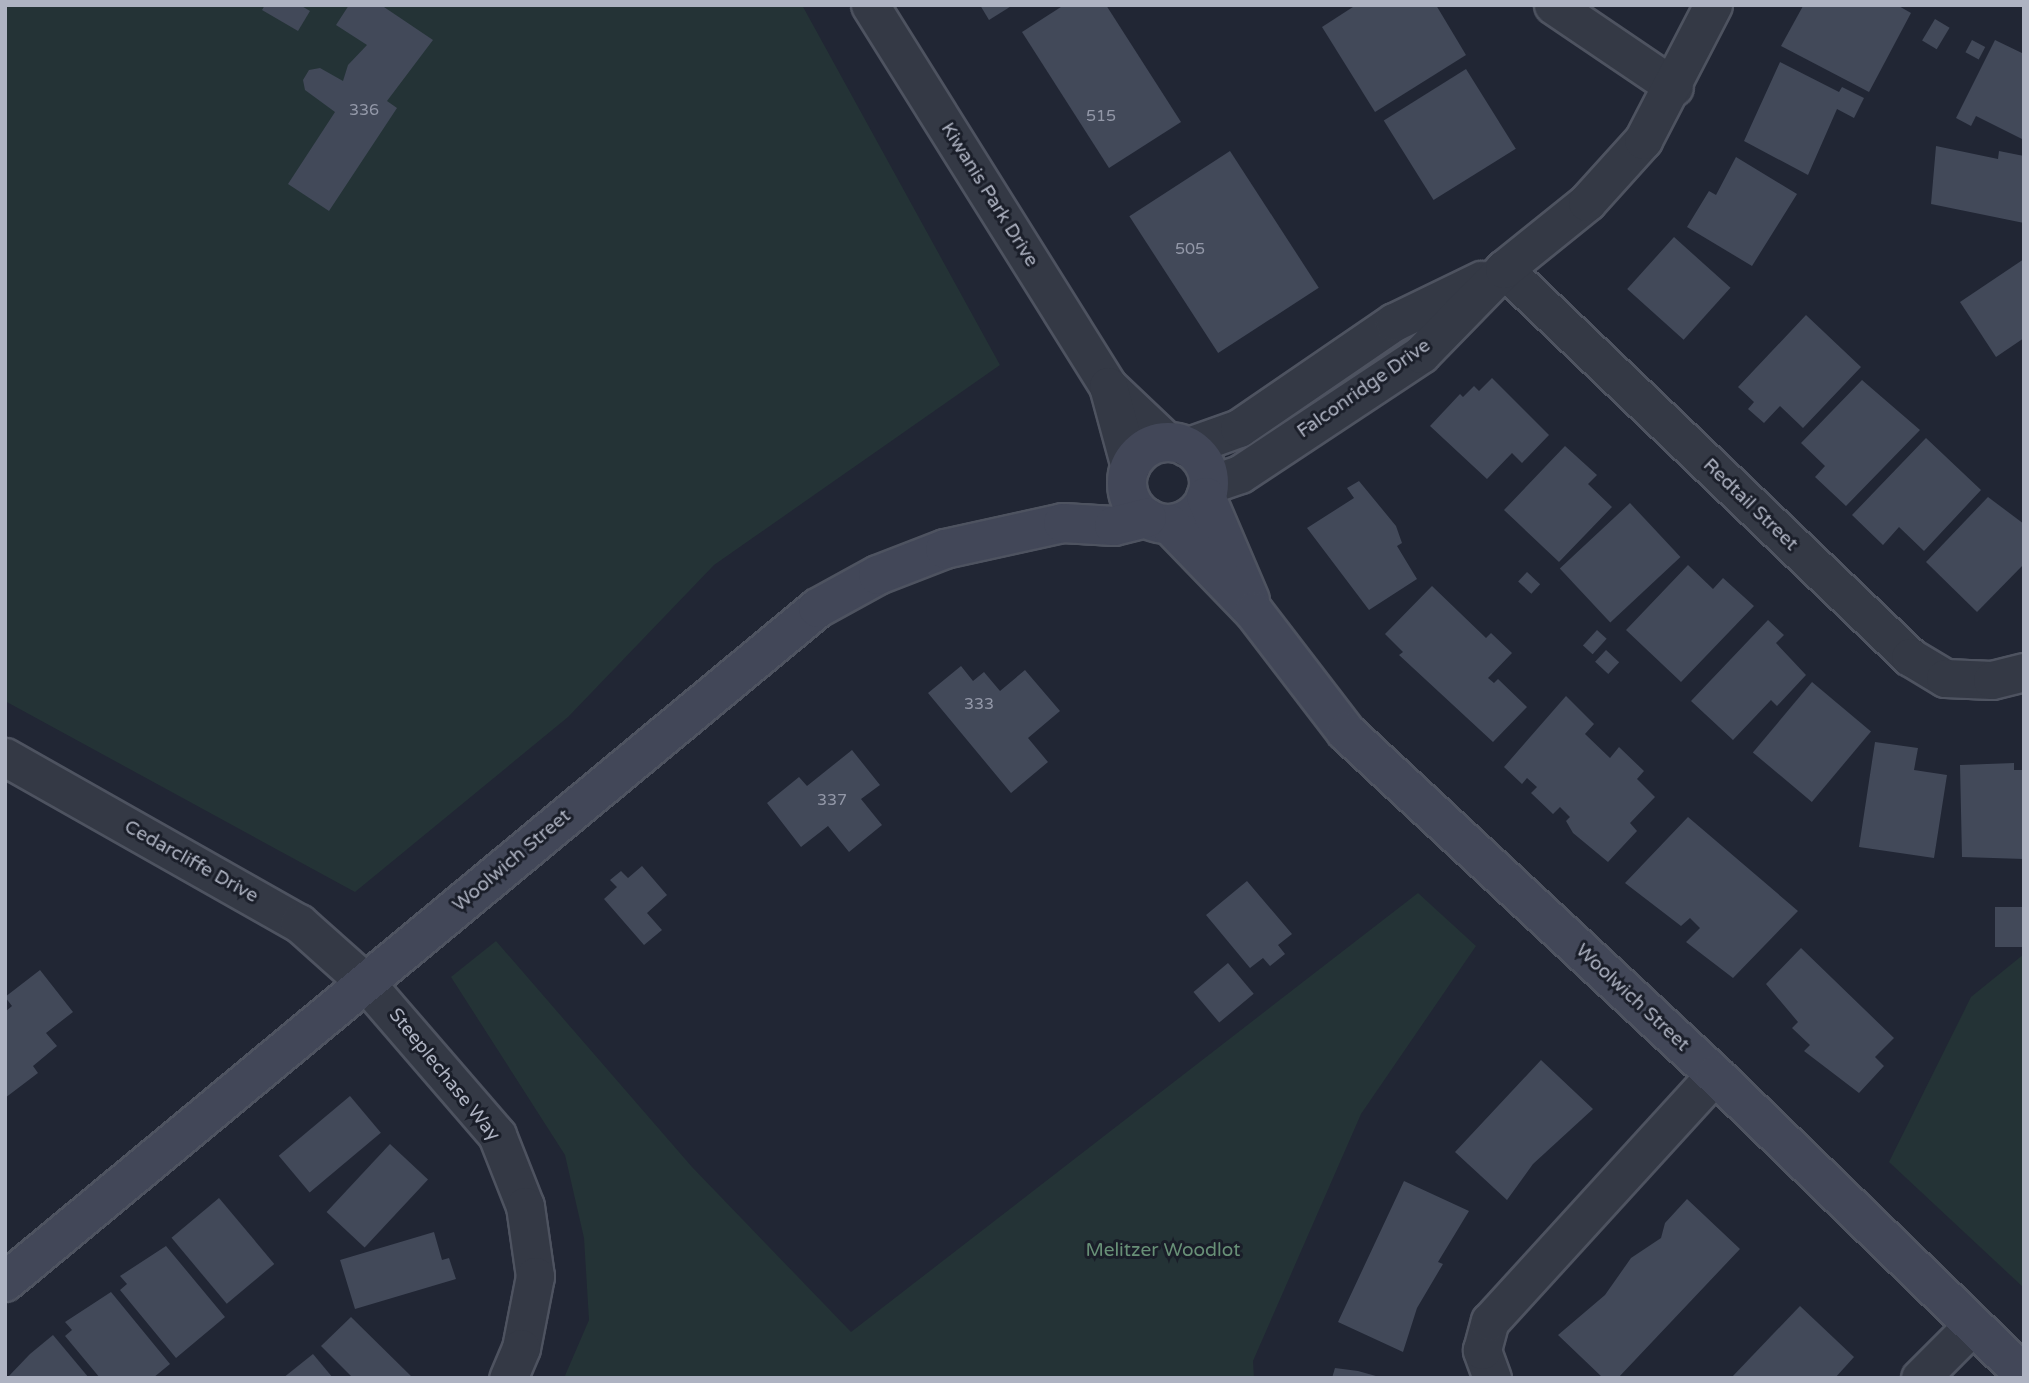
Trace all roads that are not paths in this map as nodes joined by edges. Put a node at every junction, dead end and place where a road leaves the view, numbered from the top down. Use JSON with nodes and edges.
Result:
{"nodes":[{"id":1,"x":870,"y":5,"type":"edge"},
{"id":2,"x":1553,"y":5,"type":"edge"},
{"id":3,"x":1713,"y":5,"type":"edge"},
{"id":4,"x":1674,"y":87,"type":"junction"},
{"id":5,"x":1504,"y":269,"type":"junction"},
{"id":6,"x":1108,"y":386,"type":"junction"},
{"id":7,"x":1177,"y":444,"type":"junction"},
{"id":8,"x":1128,"y":474,"type":"junction"},
{"id":9,"x":1207,"y":491,"type":"junction"},
{"id":10,"x":1158,"y":521,"type":"junction"},
{"id":11,"x":1063,"y":523,"type":"junction"},
{"id":12,"x":1254,"y":612,"type":"junction"},
{"id":13,"x":2024,"y":672,"type":"edge"},
{"id":14,"x":5,"y":757,"type":"edge"},
{"id":15,"x":365,"y":982,"type":"junction"},
{"id":16,"x":1715,"y":1075,"type":"junction"},
{"id":17,"x":5,"y":1282,"type":"edge"},
{"id":18,"x":1973,"y":1325,"type":"junction"},
{"id":19,"x":2024,"y":1374,"type":"edge"},
{"id":20,"x":508,"y":1378,"type":"edge"},
{"id":21,"x":1492,"y":1378,"type":"edge"},
{"id":22,"x":1920,"y":1378,"type":"edge"}],
"edges":[{"from":1,"to":6,"type":"street","name":"Kiwanis Park Drive"},
{"from":2,"to":4,"type":"street"},
{"from":3,"to":4,"type":"street","name":"Falconridge Drive"},
{"from":4,"to":5,"type":"street","name":"Falconridge Drive"},
{"from":5,"to":7,"type":"street","name":"Falconridge Drive"},
{"from":5,"to":9,"type":"street","name":"Falconridge Drive"},
{"from":5,"to":13,"type":"street","name":"Redtail Street"},
{"from":6,"to":7,"type":"street","name":"Kiwanis Park Drive"},
{"from":6,"to":8,"type":"street","name":"Kiwanis Park Drive"},
{"from":7,"to":8,"type":"street","name":"Woolwich Street"},
{"from":7,"to":9,"type":"street","name":"Woolwich Street"},
{"from":8,"to":10,"type":"street","name":"Woolwich Street"},
{"from":8,"to":11,"type":"street","name":"Woolwich Street"},
{"from":9,"to":10,"type":"street","name":"Woolwich Street"},
{"from":9,"to":12,"type":"street","name":"Woolwich Street"},
{"from":10,"to":11,"type":"street","name":"Woolwich Street"},
{"from":10,"to":12,"type":"street","name":"Woolwich Street"},
{"from":11,"to":15,"type":"street","name":"Woolwich Street"},
{"from":12,"to":16,"type":"street","name":"Woolwich Street"},
{"from":14,"to":15,"type":"street","name":"Cedarcliffe Drive"},
{"from":15,"to":17,"type":"street","name":"Woolwich Street"},
{"from":15,"to":20,"type":"street","name":"Steeplechase Way"},
{"from":16,"to":18,"type":"street","name":"Woolwich Street"},
{"from":16,"to":21,"type":"street"},
{"from":18,"to":19,"type":"street","name":"Woolwich Street"},
{"from":18,"to":22,"type":"street"}]}
